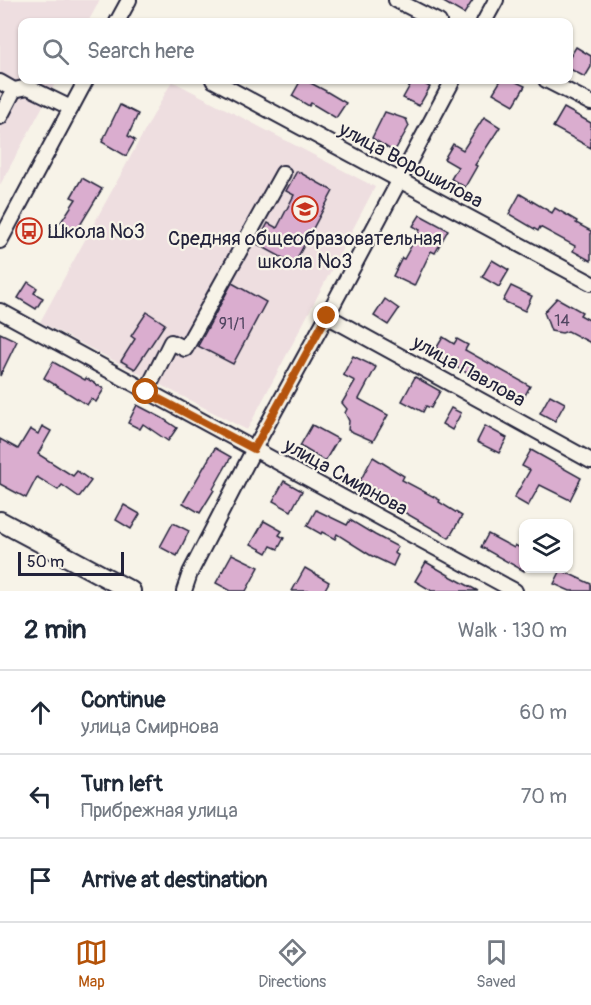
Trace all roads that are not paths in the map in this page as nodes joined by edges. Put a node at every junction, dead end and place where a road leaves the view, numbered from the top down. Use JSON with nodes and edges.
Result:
{"nodes":[{"id":1,"x":129,"y":0,"type":"edge"},
{"id":2,"x":396,"y":0,"type":"edge"},
{"id":3,"x":495,"y":0,"type":"edge"},
{"id":4,"x":119,"y":18,"type":"edge"},
{"id":5,"x":431,"y":18,"type":"edge"},
{"id":6,"x":486,"y":18,"type":"edge"},
{"id":7,"x":0,"y":82,"type":"edge"},
{"id":8,"x":84,"y":84,"type":"edge"},
{"id":9,"x":220,"y":84,"type":"edge"},
{"id":10,"x":451,"y":84,"type":"edge"},
{"id":11,"x":554,"y":84,"type":"edge"},
{"id":12,"x":14,"y":90,"type":"junction"},
{"id":13,"x":591,"y":103,"type":"edge"},
{"id":14,"x":71,"y":108,"type":"junction"},
{"id":15,"x":0,"y":117,"type":"edge"},
{"id":16,"x":283,"y":173,"type":"dead end"},
{"id":17,"x":399,"y":181,"type":"junction"},
{"id":18,"x":0,"y":242,"type":"edge"},
{"id":19,"x":591,"y":283,"type":"edge"},
{"id":20,"x":0,"y":311,"type":"edge"},
{"id":21,"x":327,"y":316,"type":"junction"},
{"id":22,"x":146,"y":392,"type":"junction"},
{"id":23,"x":254,"y":449,"type":"junction"},
{"id":24,"x":591,"y":460,"type":"edge"},
{"id":25,"x":0,"y":521,"type":"edge"},
{"id":26,"x":131,"y":591,"type":"edge"},
{"id":27,"x":184,"y":591,"type":"edge"},
{"id":28,"x":515,"y":591,"type":"edge"}],
"edges":[{"from":1,"to":4,"type":"street"},
{"from":2,"to":5,"type":"street"},
{"from":3,"to":6,"type":"street"},
{"from":7,"to":12,"type":"street"},
{"from":8,"to":14,"type":"street"},
{"from":9,"to":17,"type":"street","name":"улица Ворошилова"},
{"from":10,"to":17,"type":"street"},
{"from":11,"to":13,"type":"street"},
{"from":12,"to":14,"type":"street"},
{"from":12,"to":15,"type":"street"},
{"from":14,"to":18,"type":"street"},
{"from":16,"to":22,"type":"street"},
{"from":17,"to":19,"type":"street","name":"улица Ворошилова"},
{"from":17,"to":21,"type":"street"},
{"from":20,"to":22,"type":"street","name":"улица Смирнова"},
{"from":21,"to":23,"type":"street"},
{"from":21,"to":24,"type":"street","name":"улица Павлова"},
{"from":22,"to":23,"type":"street","name":"улица Смирнова"},
{"from":23,"to":27,"type":"street"},
{"from":23,"to":28,"type":"street","name":"улица Смирнова"},
{"from":25,"to":26,"type":"main road"}]}
